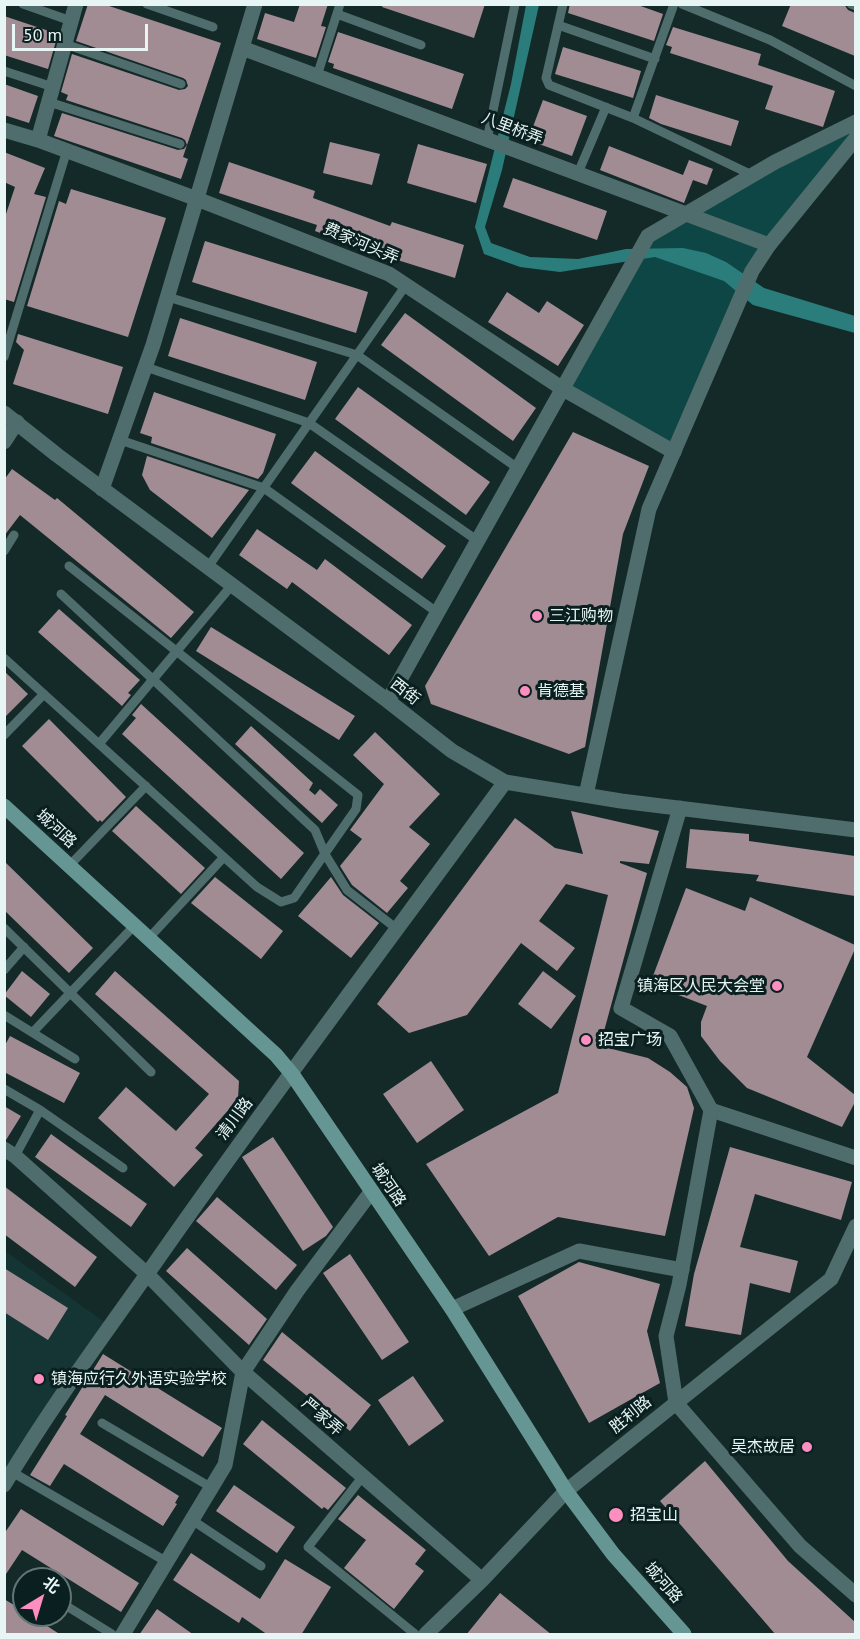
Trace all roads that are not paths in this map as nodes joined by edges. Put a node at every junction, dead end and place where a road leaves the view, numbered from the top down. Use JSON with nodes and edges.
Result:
{"nodes":[{"id":1,"x":23,"y":4,"type":"edge"},
{"id":2,"x":76,"y":4,"type":"edge"},
{"id":3,"x":147,"y":4,"type":"edge"},
{"id":4,"x":255,"y":4,"type":"edge"},
{"id":5,"x":515,"y":4,"type":"edge"},
{"id":6,"x":563,"y":4,"type":"edge"},
{"id":7,"x":674,"y":4,"type":"edge"},
{"id":8,"x":682,"y":4,"type":"edge"},
{"id":9,"x":851,"y":4,"type":"edge"},
{"id":10,"x":855,"y":6,"type":"edge"},
{"id":11,"x":338,"y":9,"type":"edge"},
{"id":12,"x":71,"y":21,"type":"junction"},
{"id":13,"x":558,"y":25,"type":"junction"},
{"id":14,"x":213,"y":27,"type":"dead end"},
{"id":15,"x":65,"y":44,"type":"junction"},
{"id":16,"x":422,"y":45,"type":"dead end"},
{"id":17,"x":242,"y":48,"type":"junction"},
{"id":18,"x":655,"y":58,"type":"junction"},
{"id":19,"x":4,"y":71,"type":"edge"},
{"id":20,"x":317,"y":76,"type":"junction"},
{"id":21,"x":181,"y":84,"type":"dead end"},
{"id":22,"x":855,"y":86,"type":"edge"},
{"id":23,"x":53,"y":87,"type":"junction"},
{"id":24,"x":49,"y":102,"type":"junction"},
{"id":25,"x":606,"y":107,"type":"junction"},
{"id":26,"x":633,"y":118,"type":"junction"},
{"id":27,"x":855,"y":122,"type":"edge"},
{"id":28,"x":4,"y":129,"type":"edge"},
{"id":29,"x":855,"y":138,"type":"edge"},
{"id":30,"x":38,"y":140,"type":"junction"},
{"id":31,"x":487,"y":140,"type":"junction"},
{"id":32,"x":180,"y":144,"type":"dead end"},
{"id":33,"x":67,"y":150,"type":"junction"},
{"id":34,"x":578,"y":173,"type":"junction"},
{"id":35,"x":752,"y":175,"type":"junction"},
{"id":36,"x":197,"y":199,"type":"junction"},
{"id":37,"x":686,"y":214,"type":"junction"},
{"id":38,"x":769,"y":245,"type":"junction"},
{"id":39,"x":406,"y":285,"type":"junction"},
{"id":40,"x":168,"y":297,"type":"junction"},
{"id":41,"x":357,"y":355,"type":"junction"},
{"id":42,"x":4,"y":357,"type":"edge"},
{"id":43,"x":146,"y":367,"type":"junction"},
{"id":44,"x":563,"y":389,"type":"junction"},
{"id":45,"x":10,"y":417,"type":"edge"},
{"id":46,"x":309,"y":423,"type":"junction"},
{"id":47,"x":120,"y":440,"type":"junction"},
{"id":48,"x":4,"y":442,"type":"edge"},
{"id":49,"x":674,"y":452,"type":"junction"},
{"id":50,"x":519,"y":469,"type":"junction"},
{"id":51,"x":264,"y":488,"type":"junction"},
{"id":52,"x":102,"y":489,"type":"junction"},
{"id":53,"x":14,"y":535,"type":"dead end"},
{"id":54,"x":478,"y":541,"type":"junction"},
{"id":55,"x":4,"y":551,"type":"edge"},
{"id":56,"x":69,"y":566,"type":"dead end"},
{"id":57,"x":208,"y":567,"type":"junction"},
{"id":58,"x":232,"y":585,"type":"junction"},
{"id":59,"x":61,"y":594,"type":"dead end"},
{"id":60,"x":438,"y":613,"type":"junction"},
{"id":61,"x":177,"y":651,"type":"junction"},
{"id":62,"x":4,"y":658,"type":"edge"},
{"id":63,"x":153,"y":680,"type":"junction"},
{"id":64,"x":44,"y":694,"type":"junction"},
{"id":65,"x":388,"y":701,"type":"junction"},
{"id":66,"x":4,"y":735,"type":"edge"},
{"id":67,"x":99,"y":744,"type":"junction"},
{"id":68,"x":505,"y":782,"type":"junction"},
{"id":69,"x":146,"y":786,"type":"junction"},
{"id":70,"x":586,"y":795,"type":"junction"},
{"id":71,"x":4,"y":806,"type":"edge"},
{"id":72,"x":680,"y":808,"type":"junction"},
{"id":73,"x":855,"y":830,"type":"edge"},
{"id":74,"x":325,"y":854,"type":"junction"},
{"id":75,"x":224,"y":857,"type":"junction"},
{"id":76,"x":69,"y":866,"type":"junction"},
{"id":77,"x":134,"y":926,"type":"junction"},
{"id":78,"x":4,"y":928,"type":"edge"},
{"id":79,"x":397,"y":929,"type":"junction"},
{"id":80,"x":148,"y":939,"type":"junction"},
{"id":81,"x":24,"y":947,"type":"junction"},
{"id":82,"x":4,"y":970,"type":"edge"},
{"id":83,"x":70,"y":992,"type":"junction"},
{"id":84,"x":4,"y":1015,"type":"edge"},
{"id":85,"x":33,"y":1032,"type":"junction"},
{"id":86,"x":75,"y":1059,"type":"dead end"},
{"id":87,"x":151,"y":1072,"type":"dead end"},
{"id":88,"x":292,"y":1074,"type":"junction"},
{"id":89,"x":4,"y":1089,"type":"edge"},
{"id":90,"x":40,"y":1110,"type":"junction"},
{"id":91,"x":711,"y":1110,"type":"junction"},
{"id":92,"x":10,"y":1153,"type":"edge"},
{"id":93,"x":855,"y":1158,"type":"edge"},
{"id":94,"x":123,"y":1168,"type":"dead end"},
{"id":95,"x":371,"y":1192,"type":"junction"},
{"id":96,"x":855,"y":1226,"type":"edge"},
{"id":97,"x":682,"y":1270,"type":"junction"},
{"id":98,"x":147,"y":1274,"type":"junction"},
{"id":99,"x":452,"y":1309,"type":"junction"},
{"id":100,"x":243,"y":1372,"type":"junction"},
{"id":101,"x":676,"y":1403,"type":"junction"},
{"id":102,"x":102,"y":1423,"type":"dead end"},
{"id":103,"x":363,"y":1476,"type":"junction"},
{"id":104,"x":8,"y":1479,"type":"edge"},
{"id":105,"x":212,"y":1488,"type":"junction"},
{"id":106,"x":566,"y":1491,"type":"junction"},
{"id":107,"x":192,"y":1520,"type":"junction"},
{"id":108,"x":167,"y":1562,"type":"junction"},
{"id":109,"x":261,"y":1566,"type":"dead end"},
{"id":110,"x":482,"y":1580,"type":"junction"},
{"id":111,"x":855,"y":1595,"type":"edge"},
{"id":112,"x":72,"y":1610,"type":"edge"},
{"id":113,"x":112,"y":1635,"type":"edge"},
{"id":114,"x":123,"y":1635,"type":"edge"},
{"id":115,"x":415,"y":1635,"type":"edge"},
{"id":116,"x":426,"y":1635,"type":"edge"},
{"id":117,"x":684,"y":1635,"type":"edge"}],
"edges":[{"from":1,"to":12,"type":"lane"},
{"from":2,"to":12,"type":"street"},
{"from":3,"to":14,"type":"lane"},
{"from":4,"to":17,"type":"street"},
{"from":5,"to":31,"type":"lane"},
{"from":6,"to":13,"type":"lane"},
{"from":7,"to":18,"type":"lane"},
{"from":8,"to":22,"type":"lane"},
{"from":9,"to":10,"type":"lane"},
{"from":11,"to":16,"type":"lane"},
{"from":11,"to":20,"type":"lane"},
{"from":12,"to":15,"type":"street"},
{"from":13,"to":18,"type":"lane"},
{"from":13,"to":25,"type":"lane"},
{"from":15,"to":21,"type":"lane"},
{"from":15,"to":23,"type":"street"},
{"from":17,"to":20,"type":"street","name":"八里桥弄"},
{"from":17,"to":36,"type":"street"},
{"from":18,"to":26,"type":"lane"},
{"from":19,"to":23,"type":"lane"},
{"from":20,"to":31,"type":"street","name":"八里桥弄"},
{"from":23,"to":24,"type":"street"},
{"from":24,"to":30,"type":"street"},
{"from":24,"to":32,"type":"lane"},
{"from":25,"to":26,"type":"lane"},
{"from":25,"to":34,"type":"lane"},
{"from":26,"to":35,"type":"lane"},
{"from":27,"to":35,"type":"street"},
{"from":28,"to":30,"type":"street","name":"费家河头弄"},
{"from":29,"to":38,"type":"street"},
{"from":30,"to":33,"type":"street","name":"费家河头弄"},
{"from":31,"to":34,"type":"street","name":"八里桥弄"},
{"from":33,"to":36,"type":"street","name":"费家河头弄"},
{"from":33,"to":42,"type":"lane"},
{"from":34,"to":37,"type":"street","name":"八里桥弄"},
{"from":35,"to":37,"type":"street"},
{"from":36,"to":39,"type":"street","name":"费家河头弄"},
{"from":36,"to":40,"type":"street"},
{"from":37,"to":38,"type":"street","name":"八里桥弄"},
{"from":37,"to":44,"type":"street"},
{"from":38,"to":49,"type":"street"},
{"from":39,"to":41,"type":"lane"},
{"from":39,"to":44,"type":"street","name":"费家河头弄"},
{"from":40,"to":41,"type":"lane"},
{"from":40,"to":43,"type":"street"},
{"from":41,"to":46,"type":"lane"},
{"from":41,"to":50,"type":"lane"},
{"from":43,"to":46,"type":"lane"},
{"from":43,"to":47,"type":"street"},
{"from":44,"to":49,"type":"street","name":"费家河头弄"},
{"from":44,"to":50,"type":"street"},
{"from":45,"to":48,"type":"street"},
{"from":45,"to":52,"type":"street","name":"西街"},
{"from":46,"to":51,"type":"lane"},
{"from":46,"to":54,"type":"lane"},
{"from":47,"to":51,"type":"lane"},
{"from":47,"to":52,"type":"street"},
{"from":49,"to":70,"type":"street"},
{"from":50,"to":54,"type":"street"},
{"from":51,"to":57,"type":"lane"},
{"from":51,"to":60,"type":"lane"},
{"from":52,"to":57,"type":"street","name":"西街"},
{"from":53,"to":55,"type":"lane"},
{"from":54,"to":60,"type":"street"},
{"from":56,"to":61,"type":"lane"},
{"from":57,"to":58,"type":"street","name":"西街"},
{"from":58,"to":61,"type":"lane"},
{"from":58,"to":65,"type":"street","name":"西街"},
{"from":59,"to":63,"type":"lane"},
{"from":60,"to":65,"type":"street"},
{"from":61,"to":63,"type":"lane"},
{"from":61,"to":74,"type":"lane"},
{"from":62,"to":64,"type":"lane"},
{"from":63,"to":67,"type":"lane"},
{"from":63,"to":74,"type":"lane"},
{"from":64,"to":66,"type":"lane"},
{"from":64,"to":67,"type":"lane"},
{"from":65,"to":68,"type":"street","name":"西街"},
{"from":67,"to":69,"type":"lane"},
{"from":68,"to":70,"type":"street","name":"西街"},
{"from":68,"to":79,"type":"street","name":"清川路"},
{"from":69,"to":75,"type":"lane"},
{"from":69,"to":76,"type":"lane"},
{"from":70,"to":72,"type":"street","name":"西街"},
{"from":71,"to":76,"type":"main road","name":"城河路"},
{"from":72,"to":73,"type":"street","name":"西街"},
{"from":72,"to":91,"type":"street"},
{"from":74,"to":75,"type":"lane"},
{"from":74,"to":79,"type":"lane"},
{"from":75,"to":80,"type":"lane"},
{"from":76,"to":77,"type":"main road","name":"城河路"},
{"from":77,"to":80,"type":"main road","name":"城河路"},
{"from":77,"to":83,"type":"lane"},
{"from":78,"to":81,"type":"lane"},
{"from":79,"to":88,"type":"street","name":"清川路"},
{"from":80,"to":88,"type":"main road","name":"城河路"},
{"from":81,"to":82,"type":"lane"},
{"from":81,"to":83,"type":"lane"},
{"from":83,"to":85,"type":"lane"},
{"from":83,"to":87,"type":"lane"},
{"from":84,"to":85,"type":"lane"},
{"from":85,"to":86,"type":"lane"},
{"from":88,"to":95,"type":"main road","name":"城河路"},
{"from":88,"to":98,"type":"street","name":"清川路"},
{"from":89,"to":90,"type":"lane"},
{"from":90,"to":92,"type":"lane"},
{"from":90,"to":94,"type":"lane"},
{"from":91,"to":93,"type":"street"},
{"from":91,"to":97,"type":"street"},
{"from":92,"to":98,"type":"street","name":"严家弄"},
{"from":95,"to":99,"type":"main road","name":"城河路"},
{"from":95,"to":100,"type":"street"},
{"from":96,"to":101,"type":"street","name":"胜利路"},
{"from":97,"to":99,"type":"street"},
{"from":97,"to":101,"type":"street"},
{"from":98,"to":100,"type":"street","name":"严家弄"},
{"from":98,"to":104,"type":"street","name":"清川路"},
{"from":99,"to":106,"type":"main road","name":"城河路"},
{"from":100,"to":103,"type":"street","name":"严家弄"},
{"from":100,"to":105,"type":"street"},
{"from":101,"to":106,"type":"street","name":"胜利路"},
{"from":101,"to":111,"type":"street"},
{"from":102,"to":105,"type":"lane"},
{"from":103,"to":110,"type":"street","name":"严家弄"},
{"from":103,"to":115,"type":"lane"},
{"from":104,"to":108,"type":"lane"},
{"from":105,"to":107,"type":"street"},
{"from":106,"to":110,"type":"street","name":"胜利路"},
{"from":106,"to":117,"type":"main road","name":"城河路"},
{"from":107,"to":108,"type":"street"},
{"from":107,"to":109,"type":"lane"},
{"from":108,"to":114,"type":"street"},
{"from":110,"to":116,"type":"street","name":"胜利路"},
{"from":112,"to":113,"type":"lane"}]}
